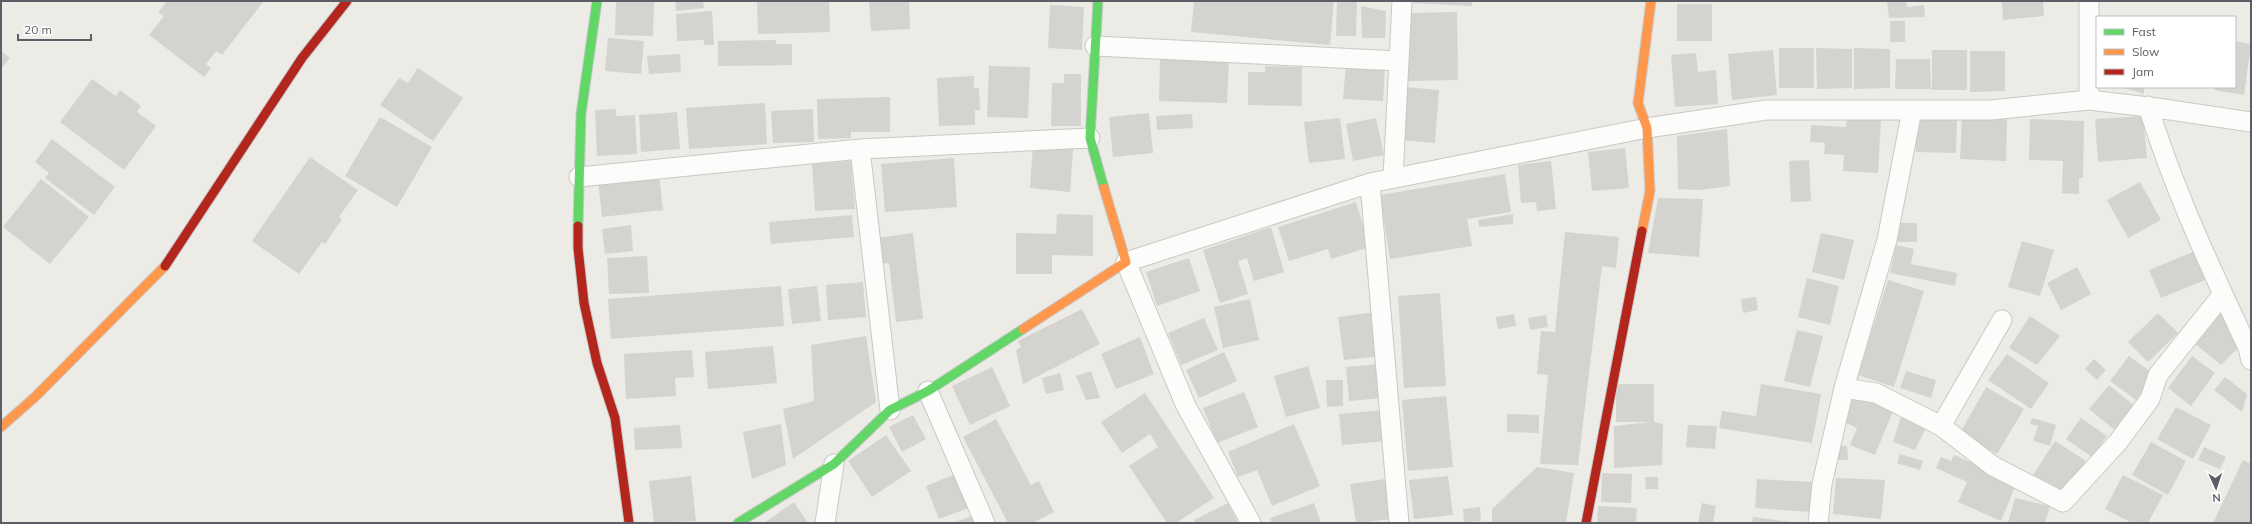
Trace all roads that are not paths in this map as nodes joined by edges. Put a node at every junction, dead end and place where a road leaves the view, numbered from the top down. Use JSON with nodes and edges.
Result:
{"nodes":[{"id":1,"x":347,"y":1,"type":"edge"},
{"id":2,"x":597,"y":1,"type":"edge"},
{"id":3,"x":1098,"y":1,"type":"edge"},
{"id":4,"x":1402,"y":1,"type":"edge"},
{"id":5,"x":1651,"y":1,"type":"edge"},
{"id":6,"x":2089,"y":1,"type":"edge"},
{"id":7,"x":1095,"y":46,"type":"junction"},
{"id":8,"x":1399,"y":61,"type":"junction"},
{"id":9,"x":2089,"y":100,"type":"junction"},
{"id":10,"x":2148,"y":106,"type":"junction"},
{"id":11,"x":1912,"y":110,"type":"junction"},
{"id":12,"x":2251,"y":122,"type":"edge"},
{"id":13,"x":1647,"y":128,"type":"junction"},
{"id":14,"x":1090,"y":138,"type":"junction"},
{"id":15,"x":860,"y":149,"type":"junction"},
{"id":16,"x":579,"y":176,"type":"junction"},
{"id":17,"x":1393,"y":178,"type":"junction"},
{"id":18,"x":1370,"y":183,"type":"junction"},
{"id":19,"x":1126,"y":262,"type":"junction"},
{"id":20,"x":2223,"y":294,"type":"junction"},
{"id":21,"x":2002,"y":320,"type":"dead end"},
{"id":22,"x":2250,"y":350,"type":"edge"},
{"id":23,"x":1844,"y":388,"type":"junction"},
{"id":24,"x":928,"y":391,"type":"junction"},
{"id":25,"x":890,"y":410,"type":"junction"},
{"id":26,"x":1941,"y":426,"type":"junction"},
{"id":27,"x":1,"y":427,"type":"edge"},
{"id":28,"x":834,"y":464,"type":"junction"},
{"id":29,"x":629,"y":523,"type":"edge"},
{"id":30,"x":738,"y":523,"type":"edge"},
{"id":31,"x":825,"y":523,"type":"edge"},
{"id":32,"x":985,"y":523,"type":"edge"},
{"id":33,"x":1251,"y":523,"type":"edge"},
{"id":34,"x":1399,"y":523,"type":"edge"},
{"id":35,"x":1586,"y":523,"type":"edge"},
{"id":36,"x":1818,"y":523,"type":"edge"}],
"edges":[{"from":1,"to":27,"type":"street"},
{"from":2,"to":16,"type":"street"},
{"from":3,"to":7,"type":"street"},
{"from":4,"to":8,"type":"street"},
{"from":5,"to":13,"type":"street"},
{"from":6,"to":9,"type":"street"},
{"from":7,"to":8,"type":"street"},
{"from":7,"to":14,"type":"street"},
{"from":8,"to":17,"type":"street"},
{"from":9,"to":10,"type":"street"},
{"from":9,"to":11,"type":"street"},
{"from":10,"to":12,"type":"street"},
{"from":10,"to":20,"type":"street"},
{"from":11,"to":13,"type":"street"},
{"from":11,"to":23,"type":"street"},
{"from":13,"to":17,"type":"street"},
{"from":13,"to":35,"type":"street"},
{"from":14,"to":15,"type":"street"},
{"from":14,"to":19,"type":"street"},
{"from":15,"to":16,"type":"street"},
{"from":15,"to":25,"type":"street"},
{"from":16,"to":29,"type":"street"},
{"from":17,"to":18,"type":"street"},
{"from":18,"to":19,"type":"street"},
{"from":18,"to":34,"type":"street"},
{"from":19,"to":24,"type":"street"},
{"from":19,"to":33,"type":"street"},
{"from":20,"to":22,"type":"street"},
{"from":20,"to":26,"type":"street"},
{"from":21,"to":26,"type":"street"},
{"from":23,"to":26,"type":"street"},
{"from":23,"to":36,"type":"street"},
{"from":24,"to":25,"type":"street"},
{"from":24,"to":32,"type":"street"},
{"from":25,"to":28,"type":"street"},
{"from":28,"to":30,"type":"street"},
{"from":28,"to":31,"type":"street"}]}
